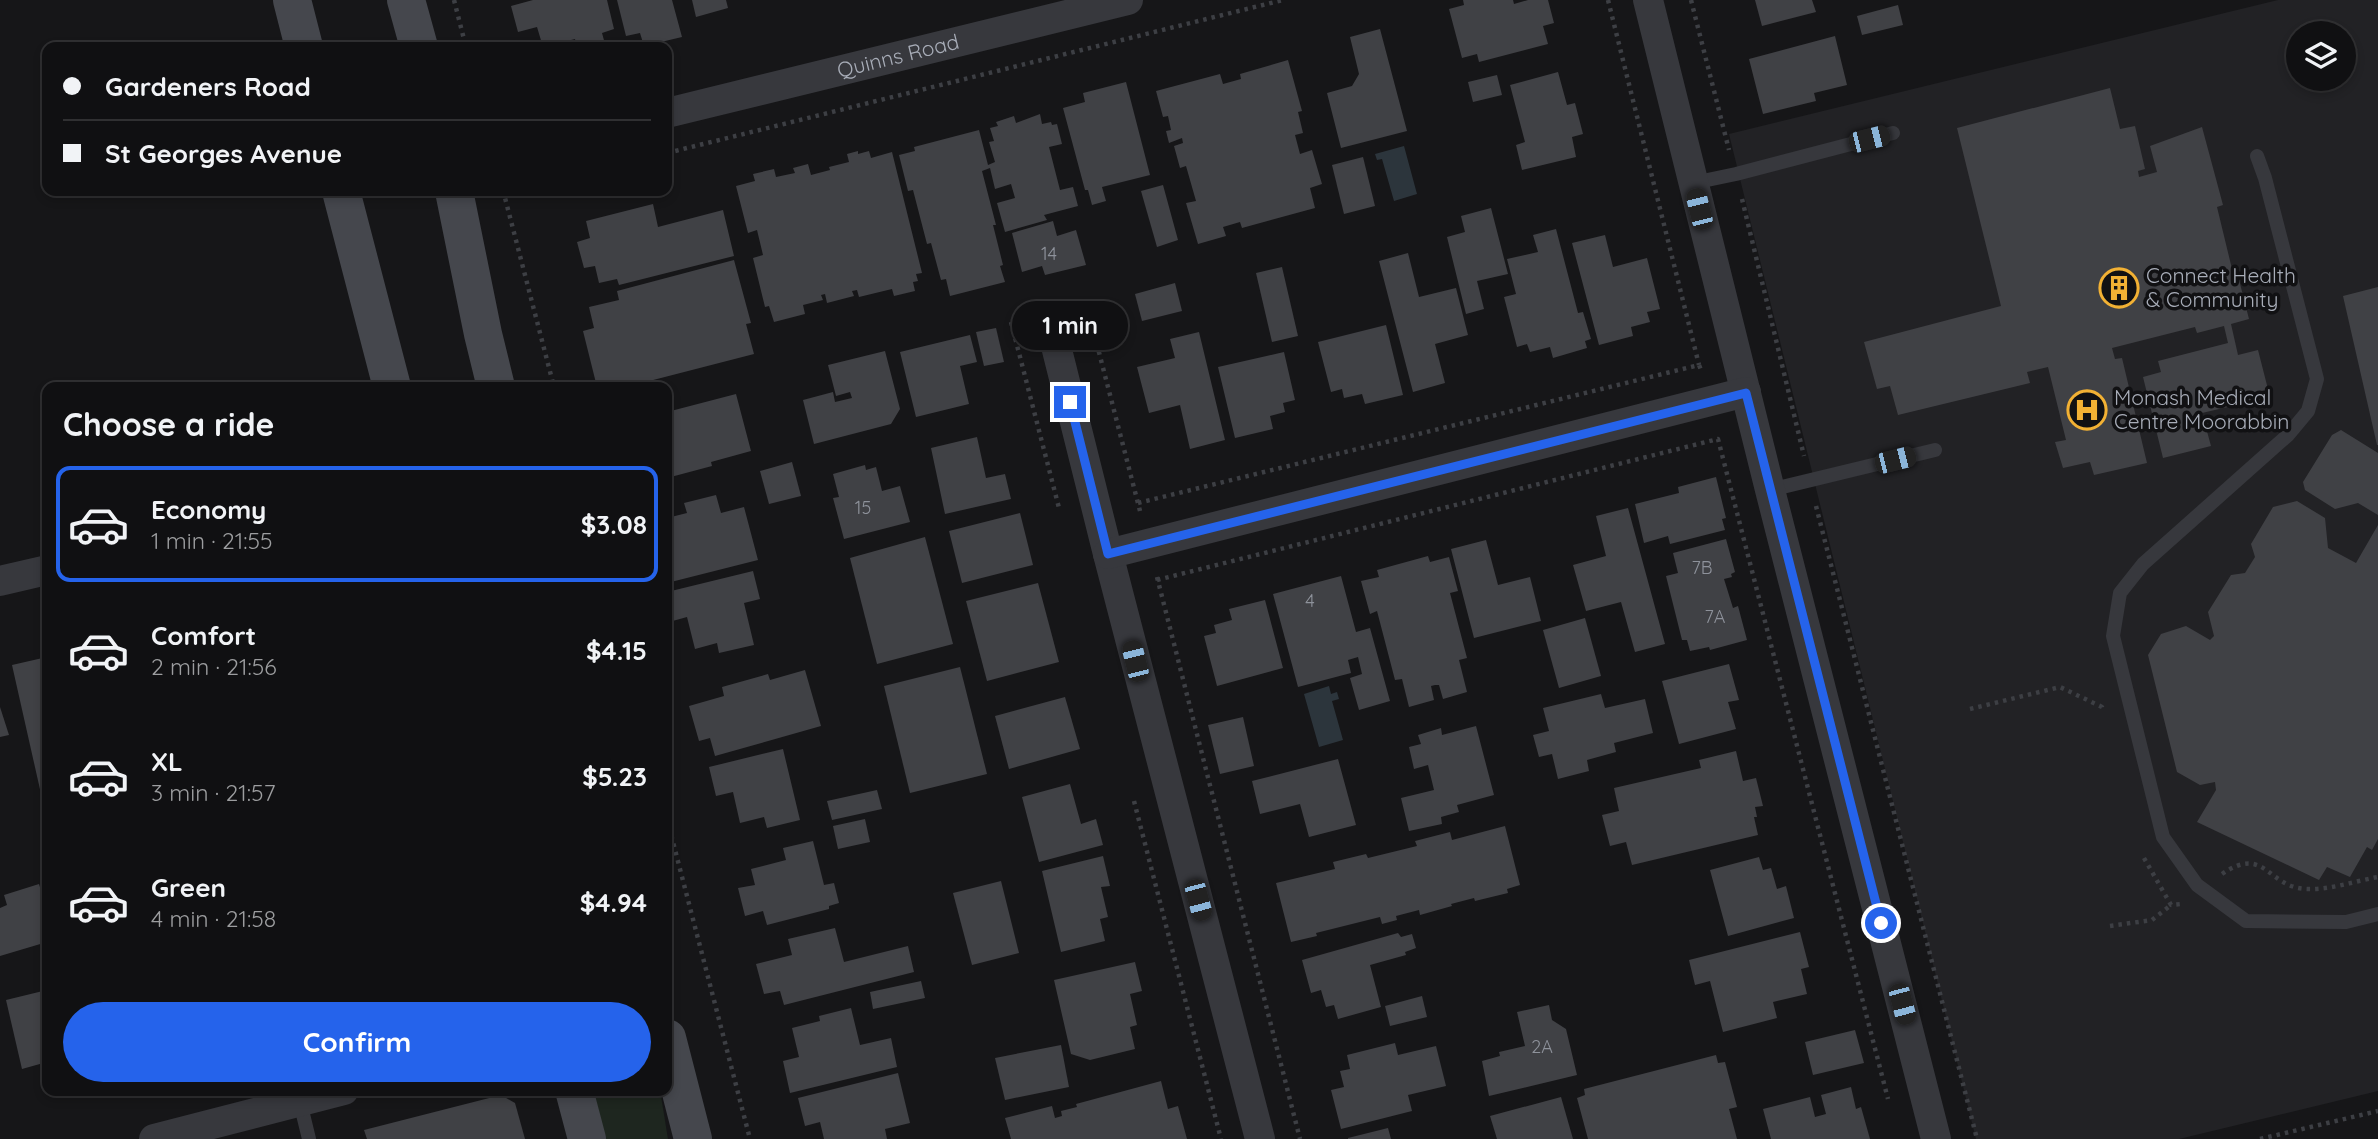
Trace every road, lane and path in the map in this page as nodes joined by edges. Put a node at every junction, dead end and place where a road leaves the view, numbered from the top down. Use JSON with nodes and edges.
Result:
{"nodes":[{"id":1,"x":292,"y":0,"type":"edge"},
{"id":2,"x":407,"y":0,"type":"edge"},
{"id":3,"x":454,"y":0,"type":"edge"},
{"id":4,"x":1128,"y":0,"type":"edge"},
{"id":5,"x":1283,"y":0,"type":"edge"},
{"id":6,"x":1608,"y":0,"type":"edge"},
{"id":7,"x":1648,"y":0,"type":"edge"},
{"id":8,"x":1691,"y":0,"type":"edge"},
{"id":9,"x":303,"y":42,"type":"edge"},
{"id":10,"x":418,"y":42,"type":"edge"},
{"id":11,"x":465,"y":42,"type":"edge"},
{"id":12,"x":672,"y":112,"type":"edge"},
{"id":13,"x":1893,"y":133,"type":"dead end"},
{"id":14,"x":672,"y":152,"type":"edge"},
{"id":15,"x":2258,"y":156,"type":"dead end"},
{"id":16,"x":1735,"y":174,"type":"junction"},
{"id":17,"x":1693,"y":183,"type":"junction"},
{"id":18,"x":342,"y":196,"type":"edge"},
{"id":19,"x":455,"y":196,"type":"edge"},
{"id":20,"x":505,"y":196,"type":"edge"},
{"id":21,"x":1086,"y":302,"type":"dead end"},
{"id":22,"x":1051,"y":326,"type":"dead end"},
{"id":23,"x":1699,"y":365,"type":"dead end"},
{"id":24,"x":391,"y":382,"type":"edge"},
{"id":25,"x":495,"y":382,"type":"edge"},
{"id":26,"x":553,"y":382,"type":"edge"},
{"id":27,"x":1746,"y":393,"type":"junction"},
{"id":28,"x":1935,"y":450,"type":"dead end"},
{"id":29,"x":1810,"y":481,"type":"junction"},
{"id":30,"x":1770,"y":490,"type":"junction"},
{"id":31,"x":1149,"y":544,"type":"junction"},
{"id":32,"x":1108,"y":554,"type":"junction"},
{"id":33,"x":42,"y":571,"type":"edge"},
{"id":34,"x":1157,"y":580,"type":"junction"},
{"id":35,"x":0,"y":581,"type":"edge"},
{"id":36,"x":672,"y":839,"type":"edge"},
{"id":37,"x":2171,"y":905,"type":"dead end"},
{"id":38,"x":2378,"y":914,"type":"edge"},
{"id":39,"x":2110,"y":926,"type":"dead end"},
{"id":40,"x":672,"y":1057,"type":"edge"},
{"id":41,"x":322,"y":1096,"type":"edge"},
{"id":42,"x":576,"y":1096,"type":"edge"},
{"id":43,"x":300,"y":1102,"type":"junction"},
{"id":44,"x":2378,"y":1111,"type":"edge"},
{"id":45,"x":1891,"y":1112,"type":"dead end"},
{"id":46,"x":154,"y":1139,"type":"edge"},
{"id":47,"x":309,"y":1139,"type":"edge"},
{"id":48,"x":587,"y":1139,"type":"edge"},
{"id":49,"x":693,"y":1139,"type":"edge"},
{"id":50,"x":750,"y":1139,"type":"edge"},
{"id":51,"x":1260,"y":1139,"type":"edge"},
{"id":52,"x":1300,"y":1139,"type":"edge"},
{"id":53,"x":1936,"y":1139,"type":"edge"},
{"id":54,"x":1977,"y":1139,"type":"edge"},
{"id":55,"x":2260,"y":1139,"type":"edge"}],
"edges":[{"from":1,"to":9,"type":"main road"},
{"from":2,"to":10,"type":"main road"},
{"from":3,"to":11,"type":"path"},
{"from":4,"to":12,"type":"street","name":"Quinns Road"},
{"from":5,"to":14,"type":"path"},
{"from":6,"to":23,"type":"path"},
{"from":7,"to":17,"type":"street"},
{"from":8,"to":16,"type":"path"},
{"from":13,"to":16,"type":"lane"},
{"from":15,"to":38,"type":"lane"},
{"from":16,"to":17,"type":"lane"},
{"from":16,"to":29,"type":"path"},
{"from":17,"to":27,"type":"street"},
{"from":18,"to":24,"type":"main road"},
{"from":19,"to":25,"type":"main road"},
{"from":20,"to":26,"type":"path"},
{"from":21,"to":31,"type":"path"},
{"from":22,"to":32,"type":"street"},
{"from":27,"to":30,"type":"street"},
{"from":27,"to":31,"type":"street"},
{"from":28,"to":29,"type":"lane"},
{"from":29,"to":30,"type":"lane"},
{"from":29,"to":54,"type":"path"},
{"from":30,"to":53,"type":"street"},
{"from":31,"to":32,"type":"street"},
{"from":31,"to":34,"type":"path"},
{"from":32,"to":51,"type":"street"},
{"from":33,"to":35,"type":"street"},
{"from":34,"to":45,"type":"path"},
{"from":34,"to":52,"type":"path"},
{"from":36,"to":50,"type":"path"},
{"from":37,"to":39,"type":"path"},
{"from":40,"to":49,"type":"main road"},
{"from":41,"to":43,"type":"street"},
{"from":42,"to":48,"type":"main road"},
{"from":43,"to":46,"type":"street"},
{"from":43,"to":47,"type":"lane"},
{"from":44,"to":55,"type":"path"}]}
